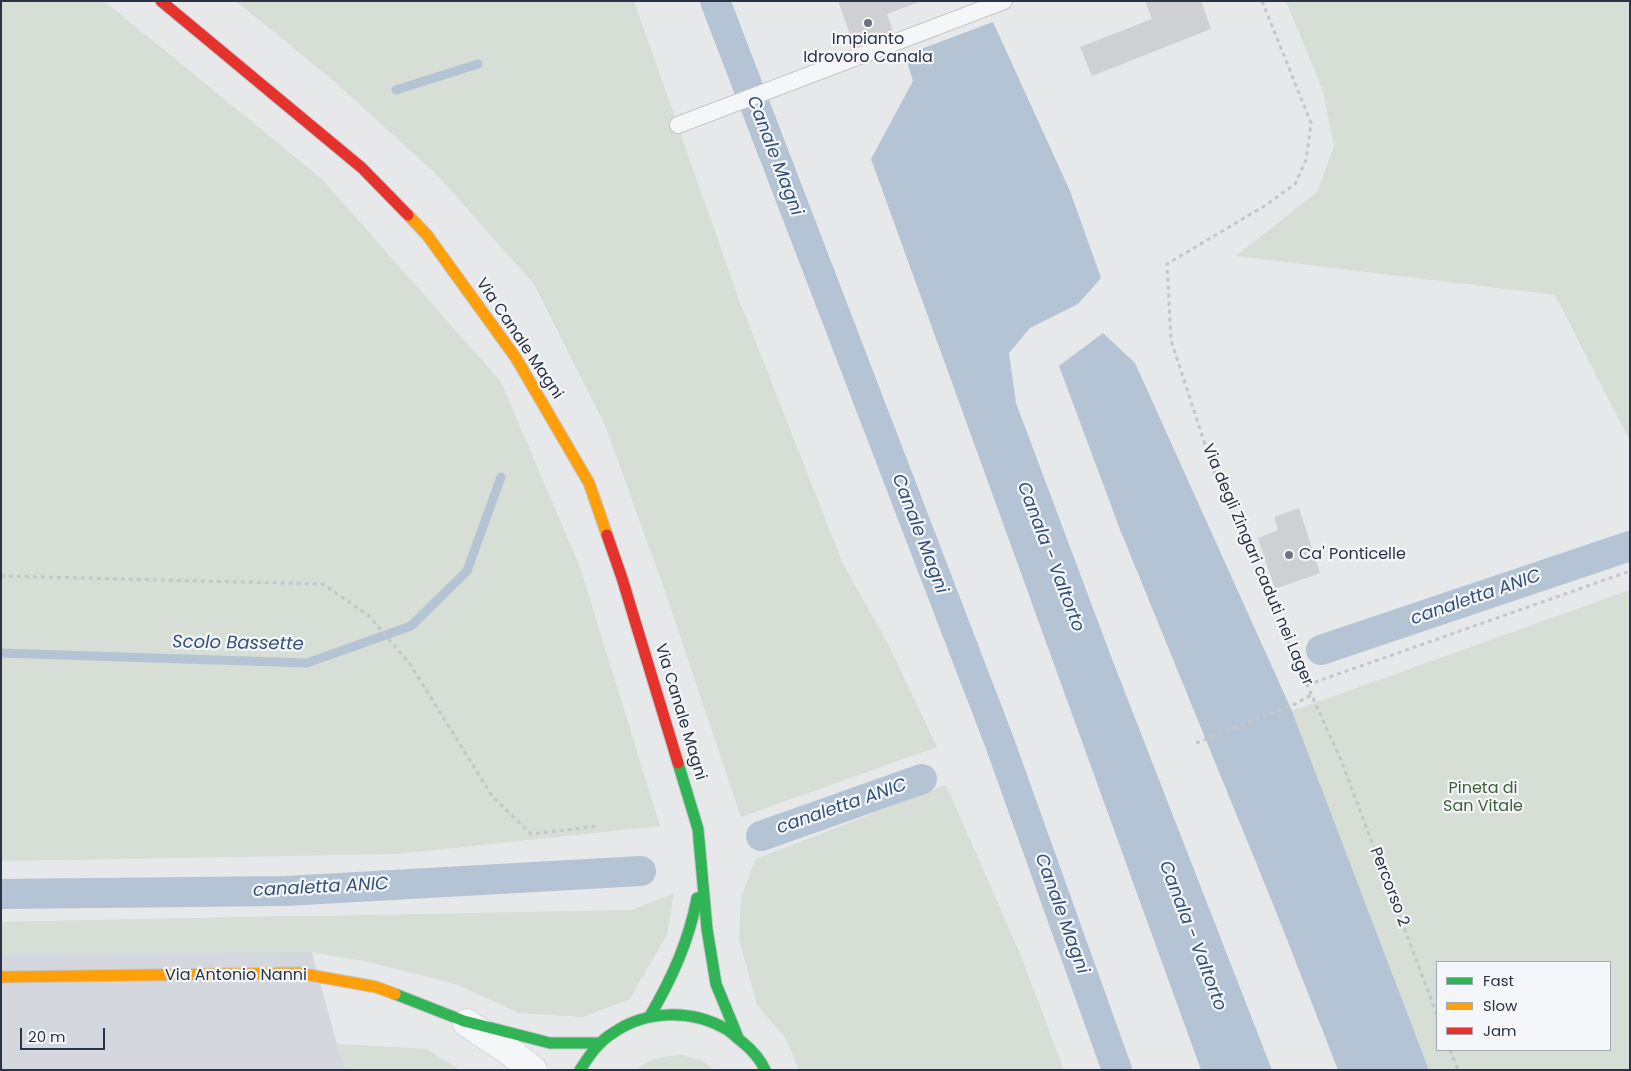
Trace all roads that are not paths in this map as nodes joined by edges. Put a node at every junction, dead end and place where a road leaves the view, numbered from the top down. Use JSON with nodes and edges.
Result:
{"nodes":[{"id":1,"x":161,"y":1,"type":"edge"},
{"id":2,"x":1004,"y":1,"type":"edge"},
{"id":3,"x":678,"y":125,"type":"dead end"},
{"id":4,"x":698,"y":829,"type":"junction"},
{"id":5,"x":1,"y":978,"type":"edge"},
{"id":6,"x":650,"y":1016,"type":"junction"},
{"id":7,"x":464,"y":1021,"type":"junction"},
{"id":8,"x":737,"y":1035,"type":"junction"},
{"id":9,"x":600,"y":1043,"type":"junction"},
{"id":10,"x":533,"y":1070,"type":"edge"},
{"id":11,"x":580,"y":1070,"type":"edge"},
{"id":12,"x":765,"y":1070,"type":"edge"}],
"edges":[{"from":1,"to":4,"type":"main road","name":"Via Canale Magni"},
{"from":2,"to":3,"type":"lane"},
{"from":4,"to":6,"type":"main road","name":"Via Canale Magni"},
{"from":4,"to":8,"type":"main road","name":"Via Canale Magni"},
{"from":5,"to":7,"type":"main road","name":"Via Antonio Nanni"},
{"from":6,"to":8,"type":"main road"},
{"from":6,"to":9,"type":"main road"},
{"from":7,"to":9,"type":"main road","name":"Via Antonio Nanni"},
{"from":7,"to":10,"type":"street","name":"Via Antonio Nanni"},
{"from":8,"to":12,"type":"main road"},
{"from":9,"to":11,"type":"main road"}]}
